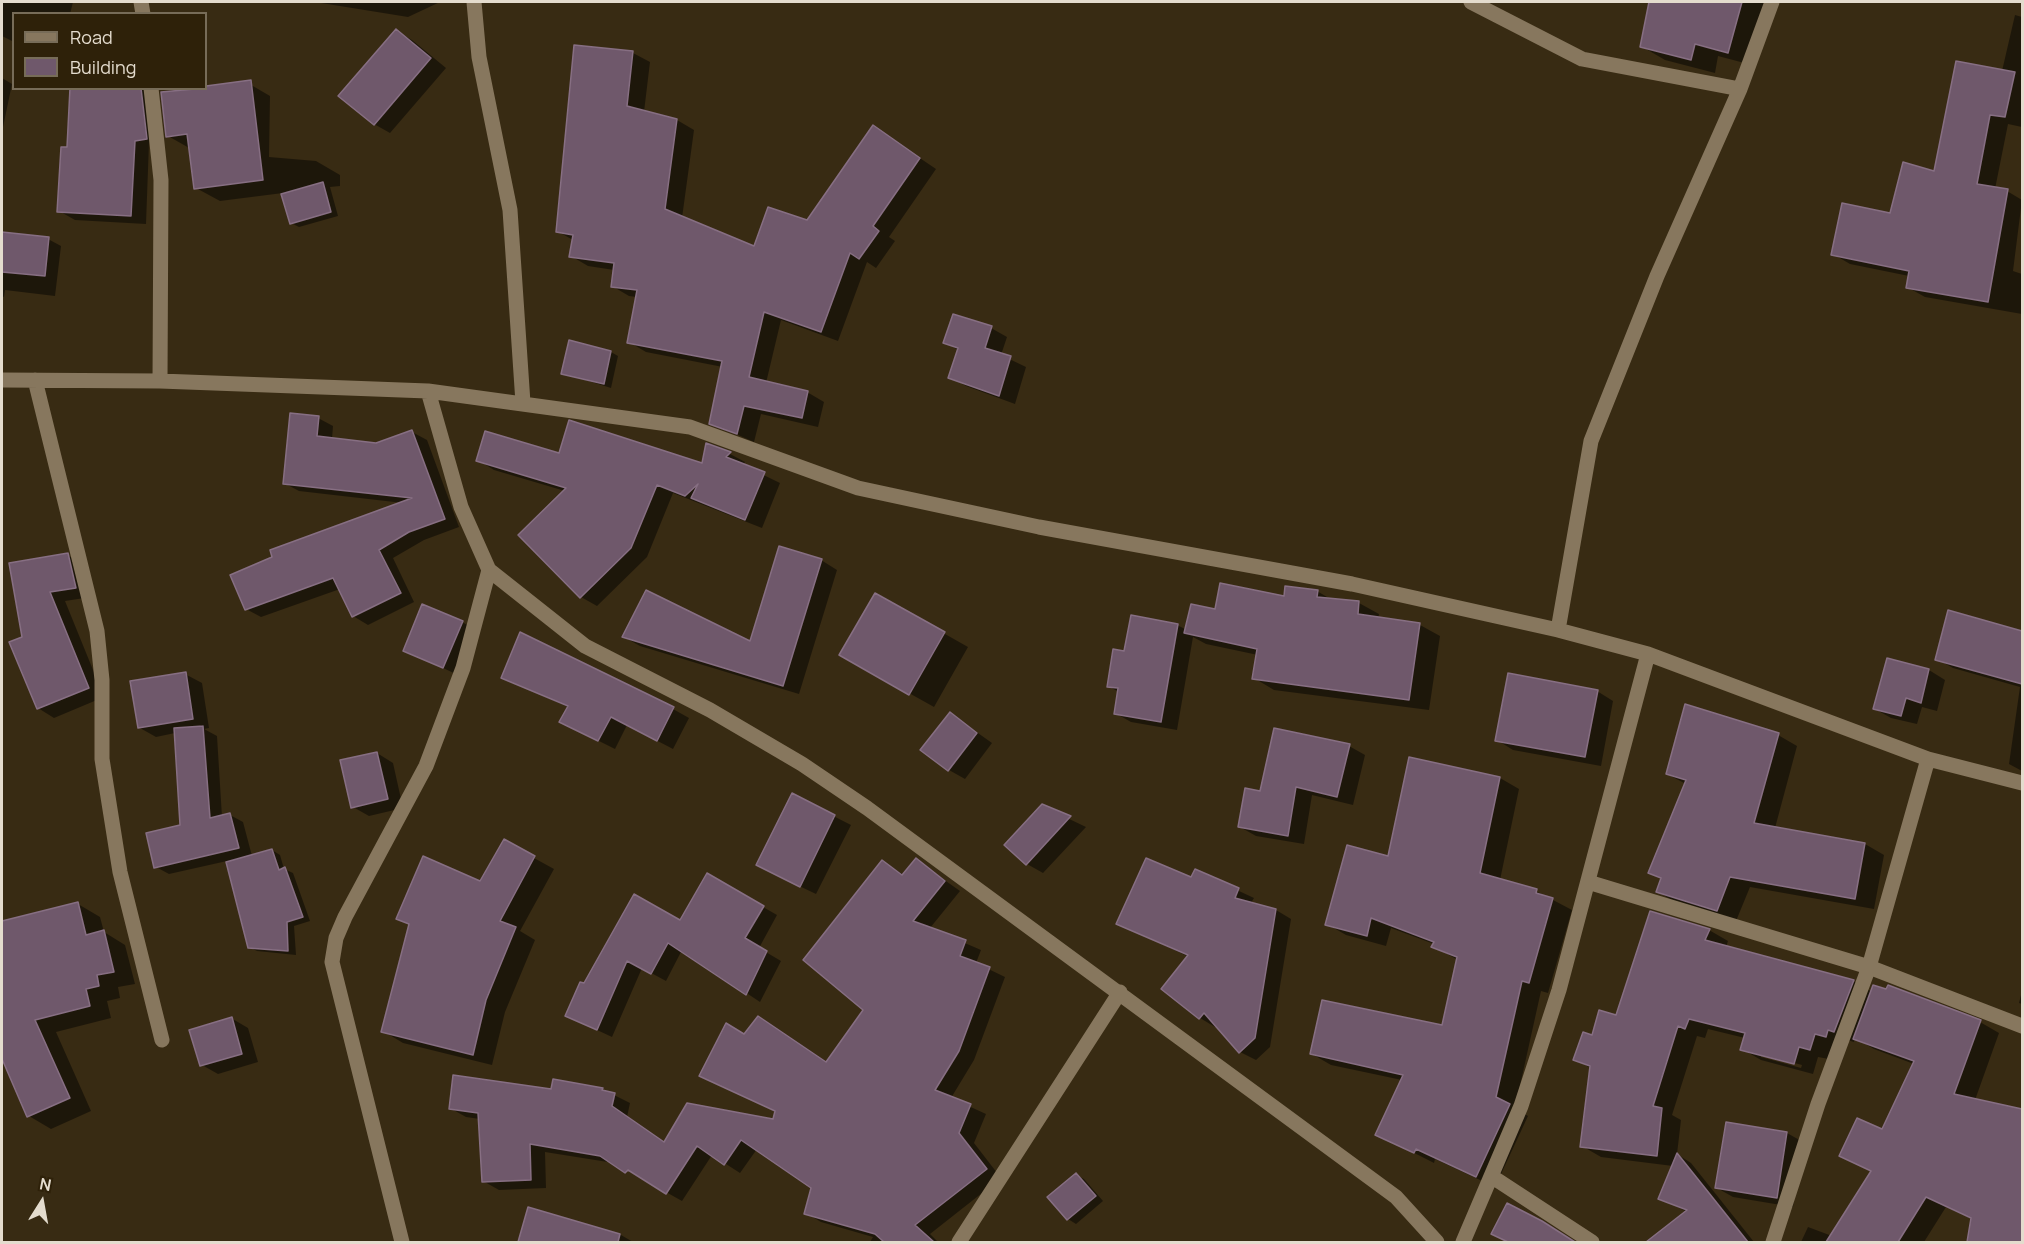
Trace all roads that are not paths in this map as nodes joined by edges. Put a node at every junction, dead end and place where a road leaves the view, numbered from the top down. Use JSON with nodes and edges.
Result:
{"nodes":[{"id":1,"x":474,"y":2,"type":"edge"},
{"id":2,"x":1471,"y":2,"type":"edge"},
{"id":3,"x":1772,"y":2,"type":"edge"},
{"id":4,"x":1740,"y":89,"type":"junction"},
{"id":5,"x":152,"y":90,"type":"edge"},
{"id":6,"x":2,"y":380,"type":"edge"},
{"id":7,"x":35,"y":380,"type":"junction"},
{"id":8,"x":160,"y":381,"type":"junction"},
{"id":9,"x":428,"y":391,"type":"junction"},
{"id":10,"x":524,"y":403,"type":"junction"},
{"id":11,"x":489,"y":570,"type":"junction"},
{"id":12,"x":1558,"y":630,"type":"junction"},
{"id":13,"x":1648,"y":654,"type":"junction"},
{"id":14,"x":1928,"y":759,"type":"junction"},
{"id":15,"x":2022,"y":783,"type":"edge"},
{"id":16,"x":1588,"y":882,"type":"junction"},
{"id":17,"x":1869,"y":967,"type":"junction"},
{"id":18,"x":1120,"y":992,"type":"junction"},
{"id":19,"x":2022,"y":1026,"type":"edge"},
{"id":20,"x":162,"y":1040,"type":"dead end"},
{"id":21,"x":1491,"y":1176,"type":"junction"},
{"id":22,"x":402,"y":1242,"type":"edge"},
{"id":23,"x":959,"y":1242,"type":"edge"},
{"id":24,"x":1437,"y":1242,"type":"edge"},
{"id":25,"x":1462,"y":1242,"type":"edge"},
{"id":26,"x":1592,"y":1242,"type":"edge"},
{"id":27,"x":1773,"y":1242,"type":"edge"}],
"edges":[{"from":1,"to":10,"type":"street"},
{"from":2,"to":4,"type":"street"},
{"from":3,"to":4,"type":"street"},
{"from":4,"to":12,"type":"street"},
{"from":5,"to":8,"type":"street"},
{"from":6,"to":7,"type":"street"},
{"from":7,"to":8,"type":"street"},
{"from":7,"to":20,"type":"street"},
{"from":8,"to":9,"type":"street"},
{"from":9,"to":10,"type":"street"},
{"from":9,"to":11,"type":"street"},
{"from":10,"to":12,"type":"street"},
{"from":11,"to":18,"type":"street"},
{"from":11,"to":22,"type":"street"},
{"from":12,"to":13,"type":"street"},
{"from":13,"to":14,"type":"street"},
{"from":13,"to":16,"type":"street"},
{"from":14,"to":15,"type":"street"},
{"from":14,"to":17,"type":"street"},
{"from":16,"to":17,"type":"street"},
{"from":16,"to":21,"type":"street"},
{"from":17,"to":19,"type":"street"},
{"from":17,"to":27,"type":"street"},
{"from":18,"to":23,"type":"street"},
{"from":18,"to":24,"type":"street"},
{"from":21,"to":25,"type":"street"},
{"from":21,"to":26,"type":"street"}]}
